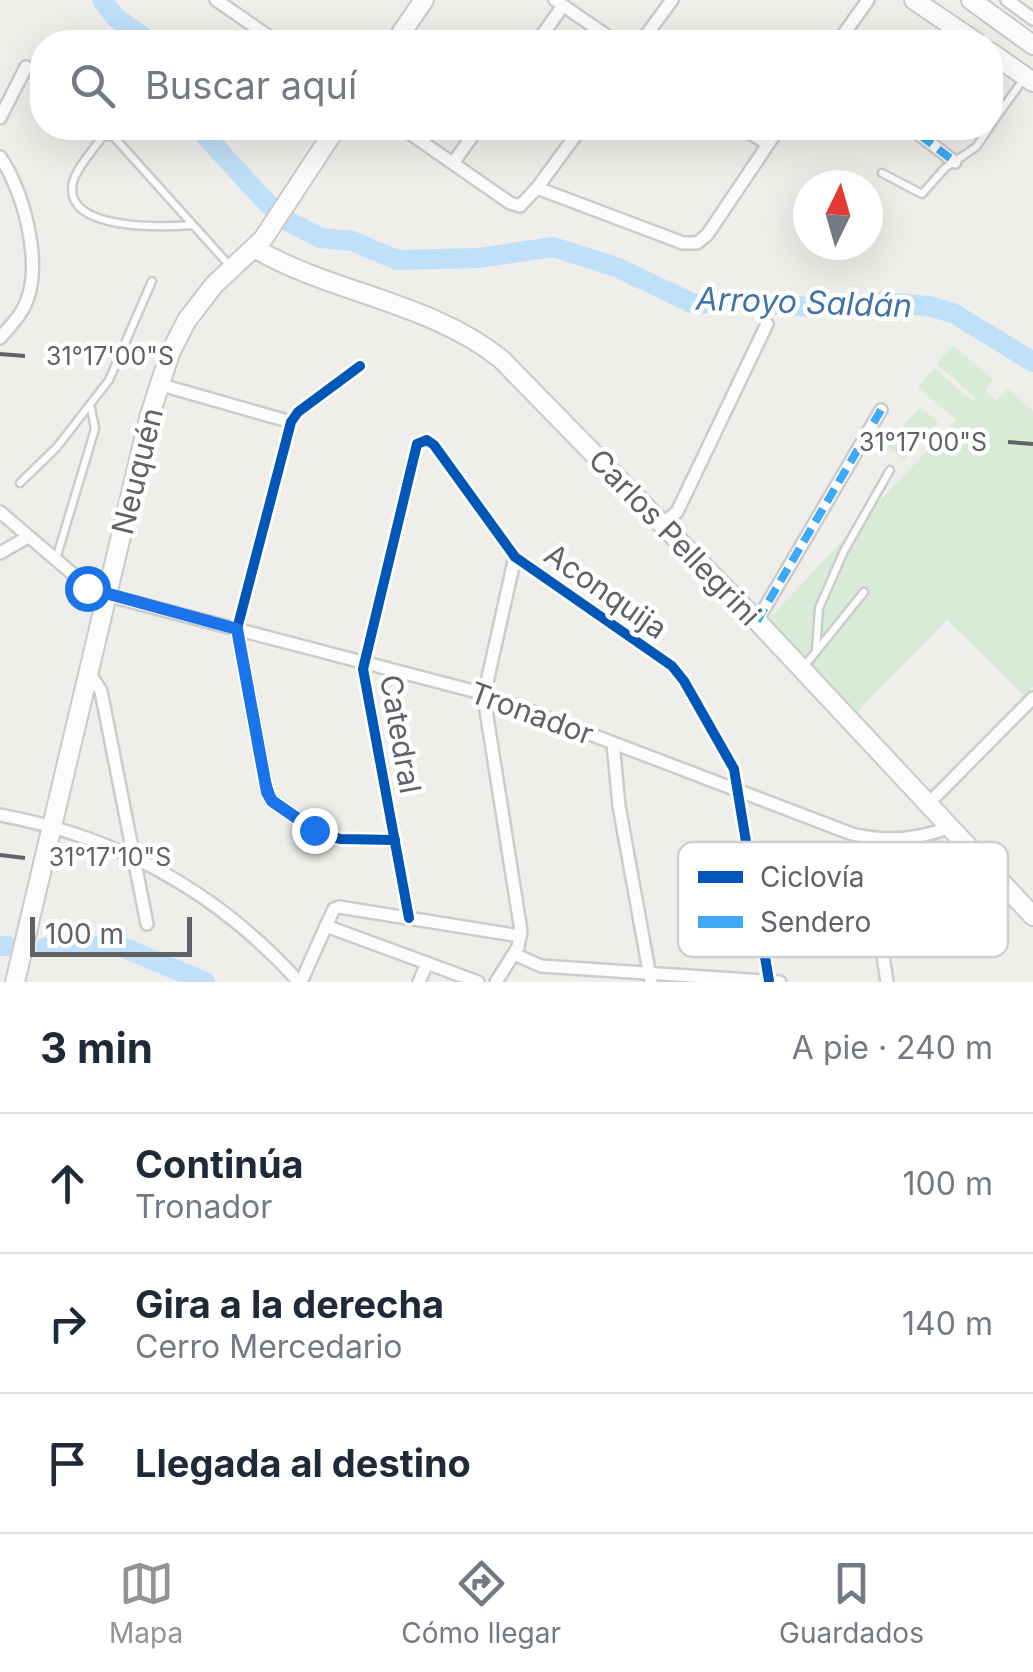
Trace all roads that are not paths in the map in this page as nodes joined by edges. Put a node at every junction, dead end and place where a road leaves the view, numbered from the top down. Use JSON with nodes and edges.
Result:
{"nodes":[{"id":1,"x":216,"y":0,"type":"edge"},
{"id":2,"x":424,"y":0,"type":"edge"},
{"id":3,"x":672,"y":0,"type":"edge"},
{"id":4,"x":868,"y":0,"type":"edge"},
{"id":5,"x":914,"y":0,"type":"edge"},
{"id":6,"x":971,"y":0,"type":"edge"},
{"id":7,"x":1006,"y":0,"type":"edge"},
{"id":8,"x":559,"y":3,"type":"edge"},
{"id":9,"x":1033,"y":19,"type":"edge"},
{"id":10,"x":260,"y":30,"type":"edge"},
{"id":11,"x":403,"y":30,"type":"edge"},
{"id":12,"x":544,"y":30,"type":"edge"},
{"id":13,"x":598,"y":30,"type":"edge"},
{"id":14,"x":650,"y":30,"type":"edge"},
{"id":15,"x":847,"y":30,"type":"edge"},
{"id":16,"x":958,"y":30,"type":"edge"},
{"id":17,"x":1033,"y":45,"type":"edge"},
{"id":18,"x":1003,"y":61,"type":"edge"},
{"id":19,"x":26,"y":68,"type":"dead end"},
{"id":20,"x":1029,"y":79,"type":"edge"},
{"id":21,"x":1003,"y":111,"type":"edge"},
{"id":22,"x":0,"y":118,"type":"edge"},
{"id":23,"x":103,"y":140,"type":"edge"},
{"id":24,"x":117,"y":140,"type":"edge"},
{"id":25,"x":328,"y":140,"type":"edge"},
{"id":26,"x":419,"y":140,"type":"edge"},
{"id":27,"x":469,"y":140,"type":"edge"},
{"id":28,"x":572,"y":140,"type":"edge"},
{"id":29,"x":762,"y":140,"type":"edge"},
{"id":30,"x":771,"y":140,"type":"edge"},
{"id":31,"x":926,"y":140,"type":"edge"},
{"id":32,"x":981,"y":140,"type":"edge"},
{"id":33,"x":768,"y":144,"type":"junction"},
{"id":34,"x":0,"y":157,"type":"edge"},
{"id":35,"x":955,"y":162,"type":"junction"},
{"id":36,"x":453,"y":163,"type":"junction"},
{"id":37,"x":883,"y":174,"type":"edge"},
{"id":38,"x":537,"y":188,"type":"junction"},
{"id":39,"x":192,"y":225,"type":"junction"},
{"id":40,"x":254,"y":248,"type":"junction"},
{"id":41,"x":231,"y":267,"type":"junction"},
{"id":42,"x":152,"y":281,"type":"dead end"},
{"id":43,"x":767,"y":324,"type":"dead end"},
{"id":44,"x":0,"y":338,"type":"edge"},
{"id":45,"x":360,"y":366,"type":"dead end"},
{"id":46,"x":158,"y":384,"type":"junction"},
{"id":47,"x":90,"y":407,"type":"junction"},
{"id":48,"x":881,"y":410,"type":"dead end"},
{"id":49,"x":291,"y":422,"type":"junction"},
{"id":50,"x":417,"y":444,"type":"joint"},
{"id":51,"x":890,"y":470,"type":"dead end"},
{"id":52,"x":20,"y":482,"type":"dead end"},
{"id":53,"x":0,"y":512,"type":"edge"},
{"id":54,"x":663,"y":523,"type":"junction"},
{"id":55,"x":28,"y":536,"type":"junction"},
{"id":56,"x":0,"y":553,"type":"edge"},
{"id":57,"x":515,"y":558,"type":"junction"},
{"id":58,"x":56,"y":560,"type":"junction"},
{"id":59,"x":864,"y":592,"type":"dead end"},
{"id":60,"x":107,"y":595,"type":"junction"},
{"id":61,"x":757,"y":620,"type":"junction"},
{"id":62,"x":237,"y":629,"type":"junction"},
{"id":63,"x":816,"y":650,"type":"junction"},
{"id":64,"x":364,"y":661,"type":"junction"},
{"id":65,"x":801,"y":670,"type":"junction"},
{"id":66,"x":88,"y":672,"type":"junction"},
{"id":67,"x":485,"y":694,"type":"junction"},
{"id":68,"x":1033,"y":698,"type":"edge"},
{"id":69,"x":613,"y":743,"type":"junction"},
{"id":70,"x":738,"y":789,"type":"junction"},
{"id":71,"x":928,"y":804,"type":"junction"},
{"id":72,"x":0,"y":815,"type":"edge"},
{"id":73,"x":52,"y":826,"type":"junction"},
{"id":74,"x":950,"y":828,"type":"junction"},
{"id":75,"x":865,"y":837,"type":"junction"},
{"id":76,"x":395,"y":840,"type":"junction"},
{"id":77,"x":747,"y":842,"type":"edge"},
{"id":78,"x":866,"y":842,"type":"edge"},
{"id":79,"x":963,"y":842,"type":"edge"},
{"id":80,"x":135,"y":858,"type":"junction"},
{"id":81,"x":1008,"y":889,"type":"edge"},
{"id":82,"x":1033,"y":916,"type":"edge"},
{"id":83,"x":409,"y":918,"type":"junction"},
{"id":84,"x":146,"y":924,"type":"dead end"},
{"id":85,"x":326,"y":926,"type":"junction"},
{"id":86,"x":520,"y":936,"type":"junction"},
{"id":87,"x":514,"y":954,"type":"junction"},
{"id":88,"x":883,"y":957,"type":"edge"},
{"id":89,"x":427,"y":964,"type":"junction"},
{"id":90,"x":650,"y":978,"type":"edge"},
{"id":91,"x":769,"y":981,"type":"edge"},
{"id":92,"x":16,"y":982,"type":"edge"},
{"id":93,"x":300,"y":982,"type":"edge"},
{"id":94,"x":419,"y":982,"type":"edge"},
{"id":95,"x":478,"y":982,"type":"edge"},
{"id":96,"x":496,"y":982,"type":"edge"},
{"id":97,"x":780,"y":982,"type":"edge"},
{"id":98,"x":887,"y":982,"type":"edge"}],
"edges":[{"from":1,"to":10,"type":"street"},
{"from":2,"to":11,"type":"main road"},
{"from":3,"to":14,"type":"street"},
{"from":4,"to":15,"type":"street"},
{"from":5,"to":16,"type":"main road"},
{"from":6,"to":17,"type":"main road"},
{"from":7,"to":9,"type":"street"},
{"from":8,"to":12,"type":"street"},
{"from":8,"to":13,"type":"street"},
{"from":18,"to":20,"type":"main road"},
{"from":19,"to":22,"type":"street"},
{"from":20,"to":21,"type":"lane"},
{"from":23,"to":39,"type":"lane"},
{"from":24,"to":39,"type":"lane"},
{"from":25,"to":40,"type":"main road","name":"Neuquén"},
{"from":26,"to":36,"type":"street"},
{"from":27,"to":36,"type":"street"},
{"from":28,"to":38,"type":"street"},
{"from":29,"to":33,"type":"street"},
{"from":30,"to":33,"type":"street"},
{"from":31,"to":35,"type":"street"},
{"from":32,"to":35,"type":"lane"},
{"from":33,"to":38,"type":"street"},
{"from":34,"to":44,"type":"street"},
{"from":35,"to":37,"type":"lane"},
{"from":36,"to":38,"type":"street"},
{"from":39,"to":41,"type":"lane"},
{"from":40,"to":41,"type":"main road","name":"Neuquén"},
{"from":40,"to":54,"type":"main road","name":"Carlos Pellegrini"},
{"from":41,"to":46,"type":"main road","name":"Neuquén"},
{"from":42,"to":47,"type":"lane"},
{"from":43,"to":54,"type":"street"},
{"from":45,"to":49,"type":"street"},
{"from":46,"to":49,"type":"street"},
{"from":46,"to":60,"type":"main road","name":"Neuquén"},
{"from":47,"to":52,"type":"lane"},
{"from":47,"to":58,"type":"lane"},
{"from":48,"to":61,"type":"street"},
{"from":49,"to":62,"type":"street"},
{"from":50,"to":57,"type":"street","name":"Aconquija"},
{"from":50,"to":64,"type":"street","name":"Catedral"},
{"from":51,"to":63,"type":"lane"},
{"from":53,"to":55,"type":"street","name":"Tronador"},
{"from":54,"to":61,"type":"main road","name":"Carlos Pellegrini"},
{"from":55,"to":56,"type":"street"},
{"from":55,"to":58,"type":"street","name":"Tronador"},
{"from":57,"to":67,"type":"street"},
{"from":57,"to":70,"type":"street","name":"Aconquija"},
{"from":58,"to":60,"type":"street","name":"Tronador"},
{"from":59,"to":63,"type":"lane"},
{"from":60,"to":62,"type":"street","name":"Tronador"},
{"from":60,"to":66,"type":"main road","name":"Neuquén"},
{"from":61,"to":65,"type":"main road","name":"Carlos Pellegrini"},
{"from":62,"to":64,"type":"street","name":"Tronador"},
{"from":62,"to":76,"type":"street"},
{"from":63,"to":65,"type":"lane"},
{"from":64,"to":67,"type":"street","name":"Tronador"},
{"from":64,"to":76,"type":"street","name":"Catedral"},
{"from":65,"to":71,"type":"main road","name":"Carlos Pellegrini"},
{"from":66,"to":73,"type":"main road","name":"Neuquén"},
{"from":66,"to":80,"type":"street"},
{"from":67,"to":69,"type":"street","name":"Tronador"},
{"from":67,"to":86,"type":"street"},
{"from":68,"to":71,"type":"street"},
{"from":69,"to":70,"type":"street","name":"Tronador"},
{"from":69,"to":90,"type":"street"},
{"from":70,"to":75,"type":"street","name":"Tronador"},
{"from":70,"to":77,"type":"street","name":"Aconquija"},
{"from":71,"to":74,"type":"main road","name":"Carlos Pellegrini"},
{"from":72,"to":73,"type":"street"},
{"from":73,"to":80,"type":"street"},
{"from":73,"to":92,"type":"main road","name":"Neuquén"},
{"from":74,"to":75,"type":"street","name":"Tronador"},
{"from":74,"to":79,"type":"main road","name":"Carlos Pellegrini"},
{"from":75,"to":78,"type":"street"},
{"from":76,"to":83,"type":"street","name":"Catedral"},
{"from":80,"to":84,"type":"street"},
{"from":80,"to":93,"type":"street"},
{"from":81,"to":82,"type":"main road","name":"Carlos Pellegrini"},
{"from":83,"to":85,"type":"street"},
{"from":83,"to":86,"type":"street"},
{"from":85,"to":89,"type":"street"},
{"from":85,"to":93,"type":"street"},
{"from":86,"to":87,"type":"street"},
{"from":87,"to":90,"type":"street"},
{"from":87,"to":96,"type":"street"},
{"from":88,"to":98,"type":"street"},
{"from":89,"to":94,"type":"street"},
{"from":89,"to":95,"type":"street"},
{"from":90,"to":91,"type":"street"},
{"from":91,"to":97,"type":"street"}]}
